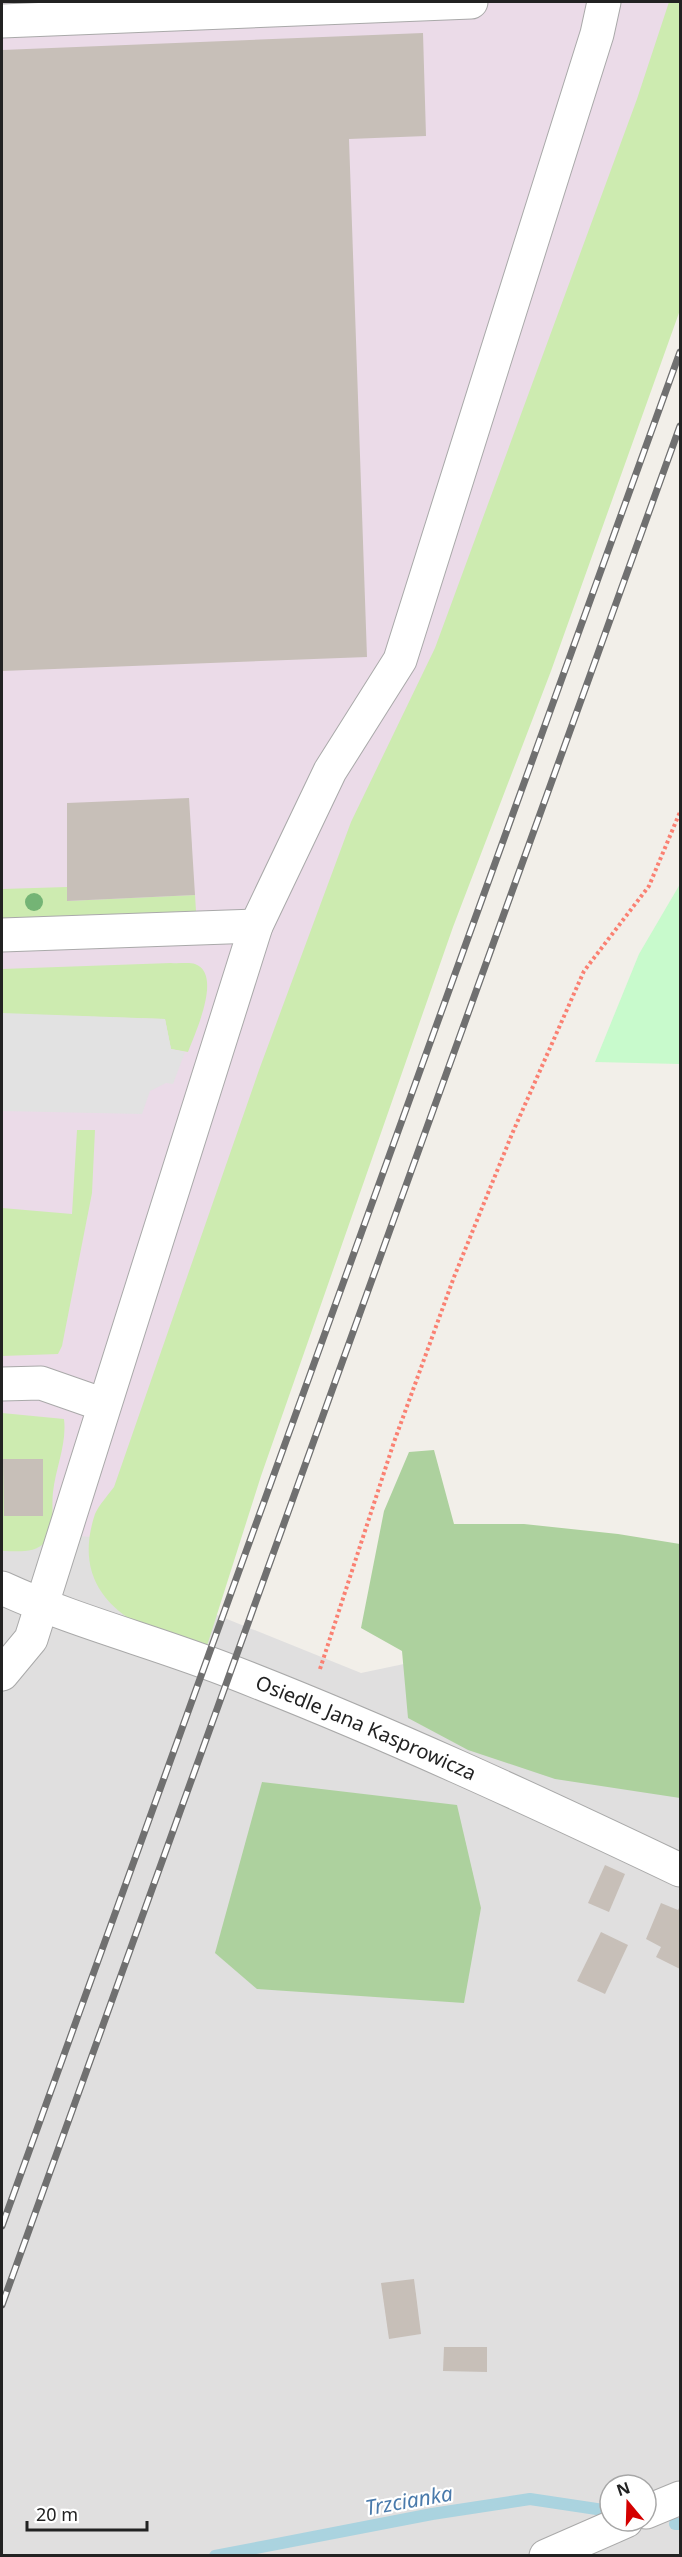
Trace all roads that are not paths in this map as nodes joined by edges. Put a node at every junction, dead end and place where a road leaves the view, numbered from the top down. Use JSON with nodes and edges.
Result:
{"nodes":[{"id":1,"x":471,"y":2,"type":"edge"},
{"id":2,"x":604,"y":2,"type":"edge"},
{"id":3,"x":2,"y":21,"type":"edge"},
{"id":4,"x":256,"y":926,"type":"junction"},
{"id":5,"x":2,"y":935,"type":"edge"},
{"id":6,"x":2,"y":1384,"type":"edge"},
{"id":7,"x":104,"y":1405,"type":"junction"},
{"id":8,"x":2,"y":1587,"type":"edge"},
{"id":9,"x":42,"y":1606,"type":"junction"},
{"id":10,"x":2,"y":1674,"type":"edge"},
{"id":11,"x":681,"y":1870,"type":"edge"},
{"id":12,"x":681,"y":2498,"type":"edge"},
{"id":13,"x":658,"y":2507,"type":"edge"},
{"id":14,"x":599,"y":2533,"type":"edge"},
{"id":15,"x":546,"y":2556,"type":"edge"}],
"edges":[{"from":1,"to":3,"type":"street"},
{"from":2,"to":4,"type":"street"},
{"from":4,"to":5,"type":"street"},
{"from":4,"to":7,"type":"street"},
{"from":6,"to":7,"type":"street"},
{"from":7,"to":9,"type":"street"},
{"from":8,"to":9,"type":"street","name":"Osiedle Jana Kasprowicza"},
{"from":9,"to":10,"type":"street"},
{"from":9,"to":11,"type":"street","name":"Osiedle Jana Kasprowicza"},
{"from":12,"to":13,"type":"street"},
{"from":14,"to":15,"type":"street"}]}
